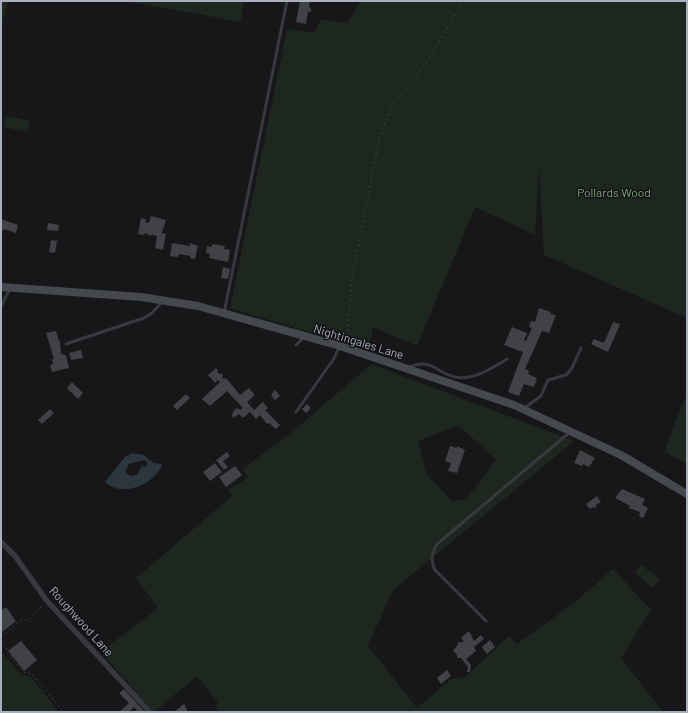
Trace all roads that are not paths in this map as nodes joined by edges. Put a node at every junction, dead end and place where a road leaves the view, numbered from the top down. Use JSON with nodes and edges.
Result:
{"nodes":[{"id":1,"x":287,"y":1,"type":"edge"},
{"id":2,"x":1,"y":288,"type":"edge"},
{"id":3,"x":10,"y":288,"type":"junction"},
{"id":4,"x":163,"y":300,"type":"junction"},
{"id":5,"x":1,"y":307,"type":"edge"},
{"id":6,"x":224,"y":313,"type":"junction"},
{"id":7,"x":304,"y":337,"type":"junction"},
{"id":8,"x":66,"y":344,"type":"dead end"},
{"id":9,"x":296,"y":345,"type":"dead end"},
{"id":10,"x":343,"y":345,"type":"junction"},
{"id":11,"x":581,"y":348,"type":"dead end"},
{"id":12,"x":507,"y":359,"type":"dead end"},
{"id":13,"x":406,"y":368,"type":"junction"},
{"id":14,"x":522,"y":409,"type":"junction"},
{"id":15,"x":296,"y":412,"type":"dead end"},
{"id":16,"x":570,"y":432,"type":"junction"},
{"id":17,"x":687,"y":494,"type":"edge"},
{"id":18,"x":1,"y":542,"type":"edge"},
{"id":19,"x":486,"y":621,"type":"dead end"},
{"id":20,"x":150,"y":712,"type":"edge"}],
"edges":[{"from":1,"to":6,"type":"lane"},
{"from":2,"to":3,"type":"main road","name":"Nightingales Lane"},
{"from":3,"to":4,"type":"main road","name":"Nightingales Lane"},
{"from":3,"to":5,"type":"lane"},
{"from":4,"to":6,"type":"main road","name":"Nightingales Lane"},
{"from":4,"to":8,"type":"lane"},
{"from":6,"to":7,"type":"main road","name":"Nightingales Lane"},
{"from":7,"to":9,"type":"lane"},
{"from":7,"to":10,"type":"main road","name":"Nightingales Lane"},
{"from":10,"to":13,"type":"main road","name":"Nightingales Lane"},
{"from":10,"to":15,"type":"lane"},
{"from":11,"to":14,"type":"lane"},
{"from":12,"to":13,"type":"lane"},
{"from":13,"to":14,"type":"main road","name":"Nightingales Lane"},
{"from":14,"to":16,"type":"main road","name":"Nightingales Lane"},
{"from":16,"to":17,"type":"main road","name":"Nightingales Lane"},
{"from":16,"to":19,"type":"lane"},
{"from":18,"to":20,"type":"street","name":"Roughwood Lane"}]}
